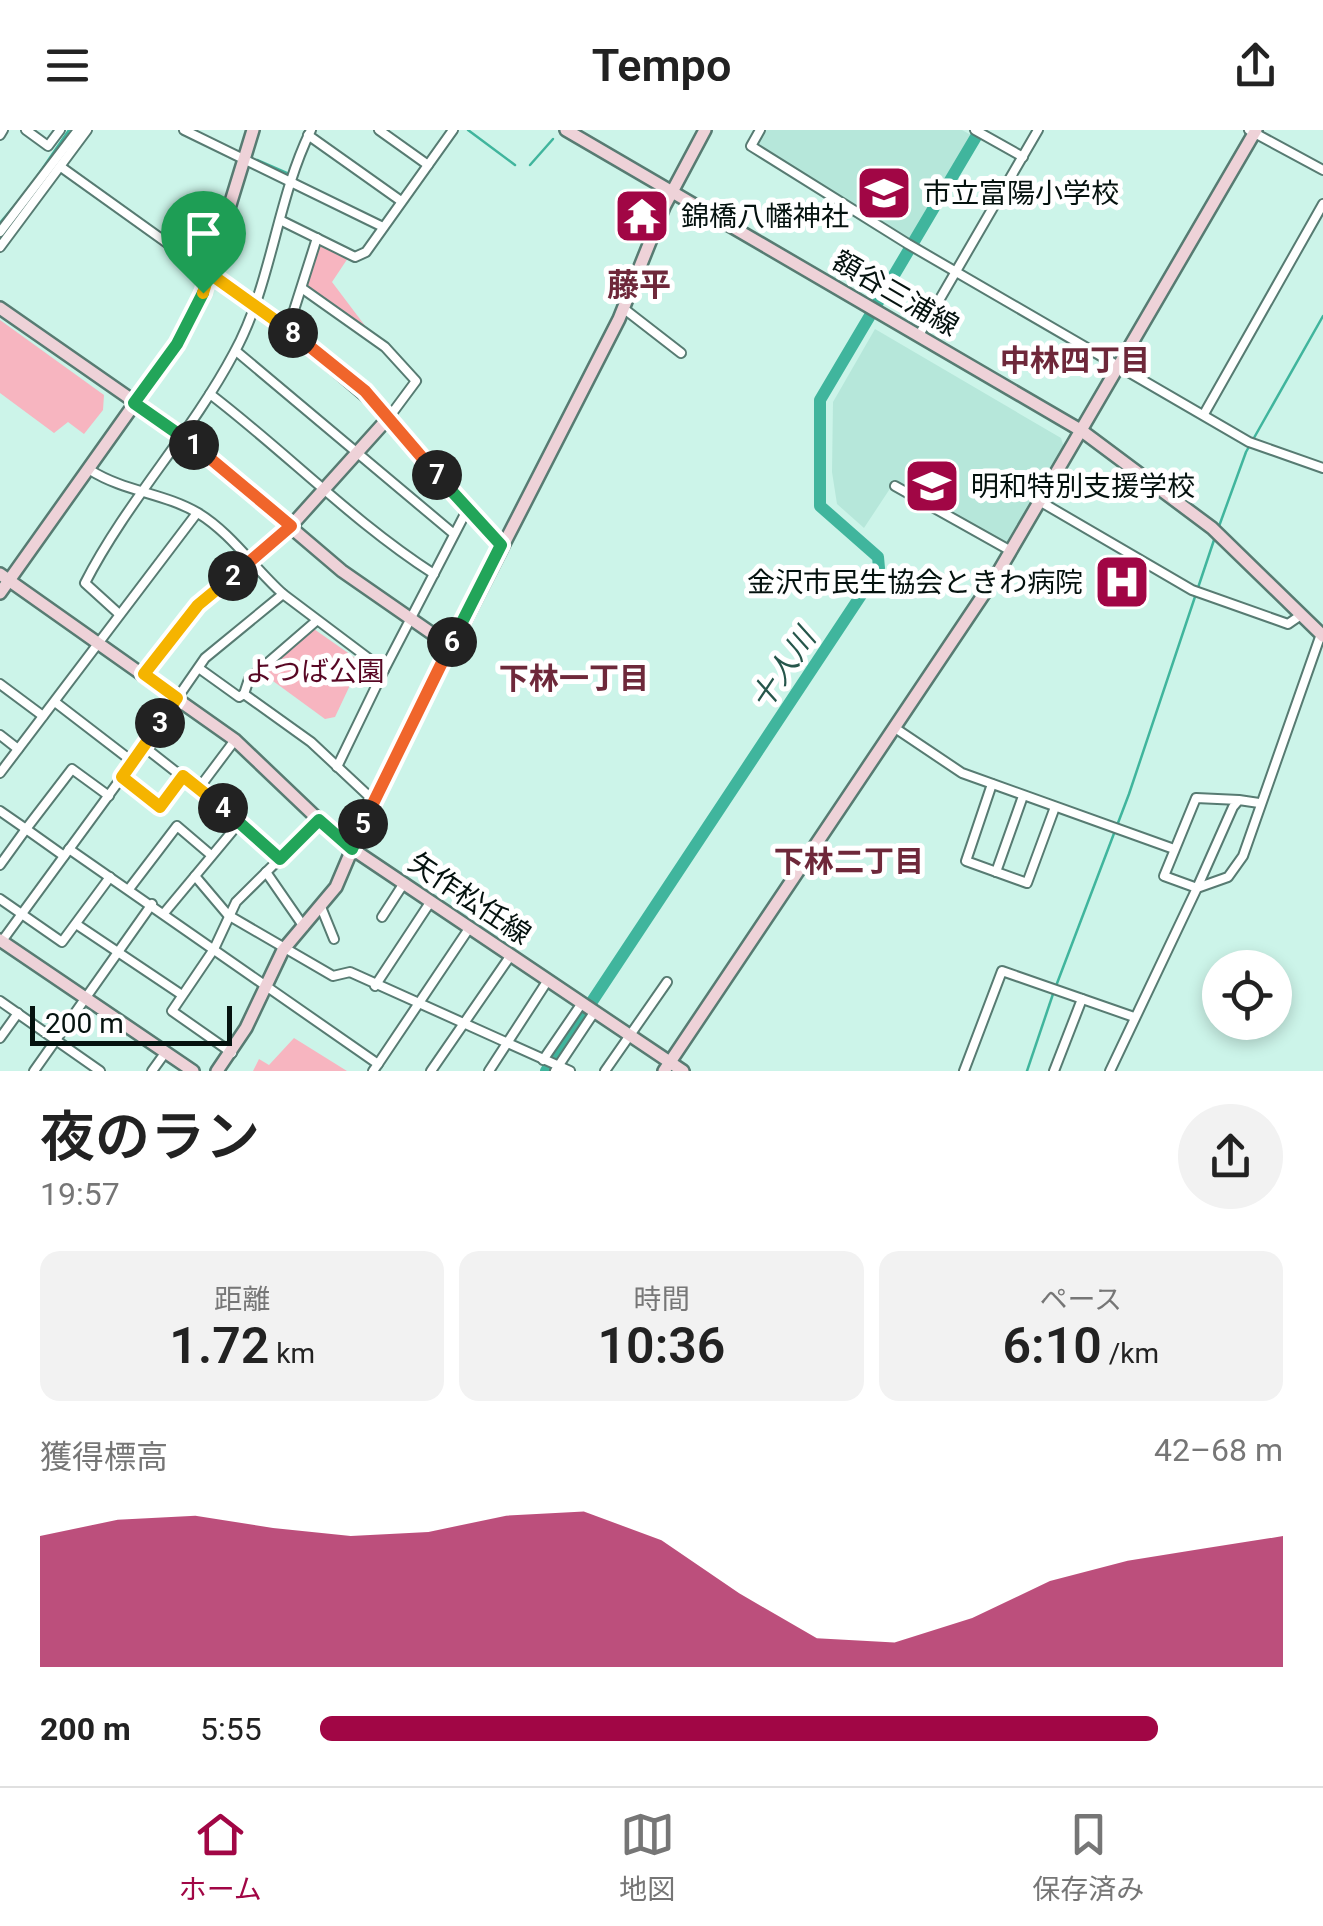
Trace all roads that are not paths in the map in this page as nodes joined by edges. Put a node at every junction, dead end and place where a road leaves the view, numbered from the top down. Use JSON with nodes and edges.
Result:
{"nodes":[{"id":1,"x":26,"y":130,"type":"edge"},
{"id":2,"x":60,"y":130,"type":"edge"},
{"id":3,"x":78,"y":130,"type":"edge"},
{"id":4,"x":87,"y":130,"type":"edge"},
{"id":5,"x":253,"y":130,"type":"edge"},
{"id":6,"x":379,"y":130,"type":"edge"},
{"id":7,"x":454,"y":130,"type":"edge"},
{"id":8,"x":566,"y":130,"type":"edge"},
{"id":9,"x":705,"y":130,"type":"edge"},
{"id":10,"x":760,"y":130,"type":"edge"},
{"id":11,"x":1038,"y":130,"type":"edge"},
{"id":12,"x":190,"y":131,"type":"edge"},
{"id":13,"x":978,"y":131,"type":"edge"},
{"id":14,"x":1253,"y":131,"type":"edge"},
{"id":15,"x":309,"y":133,"type":"edge"},
{"id":16,"x":1023,"y":156,"type":"junction"},
{"id":17,"x":242,"y":157,"type":"junction"},
{"id":18,"x":428,"y":165,"type":"junction"},
{"id":19,"x":61,"y":168,"type":"junction"},
{"id":20,"x":1323,"y":170,"type":"edge"},
{"id":21,"x":292,"y":180,"type":"junction"},
{"id":22,"x":671,"y":191,"type":"junction"},
{"id":23,"x":402,"y":201,"type":"junction"},
{"id":24,"x":1323,"y":204,"type":"edge"},
{"id":25,"x":280,"y":220,"type":"junction"},
{"id":26,"x":383,"y":228,"type":"junction"},
{"id":27,"x":0,"y":232,"type":"edge"},
{"id":28,"x":318,"y":238,"type":"junction"},
{"id":29,"x":0,"y":247,"type":"edge"},
{"id":30,"x":956,"y":272,"type":"junction"},
{"id":31,"x":209,"y":273,"type":"junction"},
{"id":32,"x":303,"y":289,"type":"junction"},
{"id":33,"x":255,"y":306,"type":"junction"},
{"id":34,"x":0,"y":308,"type":"edge"},
{"id":35,"x":624,"y":308,"type":"junction"},
{"id":36,"x":288,"y":328,"type":"junction"},
{"id":37,"x":919,"y":336,"type":"junction"},
{"id":38,"x":236,"y":351,"type":"junction"},
{"id":39,"x":681,"y":353,"type":"dead end"},
{"id":40,"x":1120,"y":366,"type":"junction"},
{"id":41,"x":210,"y":394,"type":"junction"},
{"id":42,"x":134,"y":403,"type":"junction"},
{"id":43,"x":1204,"y":414,"type":"junction"},
{"id":44,"x":390,"y":416,"type":"junction"},
{"id":45,"x":1082,"y":431,"type":"junction"},
{"id":46,"x":181,"y":434,"type":"junction"},
{"id":47,"x":356,"y":454,"type":"junction"},
{"id":48,"x":1323,"y":468,"type":"edge"},
{"id":49,"x":90,"y":470,"type":"junction"},
{"id":50,"x":895,"y":486,"type":"dead end"},
{"id":51,"x":326,"y":488,"type":"junction"},
{"id":52,"x":137,"y":494,"type":"junction"},
{"id":53,"x":1041,"y":502,"type":"junction"},
{"id":54,"x":197,"y":512,"type":"junction"},
{"id":55,"x":466,"y":512,"type":"junction"},
{"id":56,"x":291,"y":526,"type":"junction"},
{"id":57,"x":454,"y":534,"type":"junction"},
{"id":58,"x":501,"y":545,"type":"junction"},
{"id":59,"x":1011,"y":551,"type":"junction"},
{"id":60,"x":248,"y":562,"type":"junction"},
{"id":61,"x":434,"y":574,"type":"junction"},
{"id":62,"x":5,"y":577,"type":"edge"},
{"id":63,"x":0,"y":593,"type":"edge"},
{"id":64,"x":283,"y":594,"type":"junction"},
{"id":65,"x":118,"y":614,"type":"junction"},
{"id":66,"x":1301,"y":615,"type":"junction"},
{"id":67,"x":410,"y":621,"type":"junction"},
{"id":68,"x":315,"y":622,"type":"junction"},
{"id":69,"x":1323,"y":633,"type":"edge"},
{"id":70,"x":98,"y":642,"type":"junction"},
{"id":71,"x":450,"y":646,"type":"junction"},
{"id":72,"x":200,"y":669,"type":"junction"},
{"id":73,"x":384,"y":670,"type":"junction"},
{"id":74,"x":144,"y":674,"type":"junction"},
{"id":75,"x":0,"y":684,"type":"edge"},
{"id":76,"x":244,"y":694,"type":"junction"},
{"id":77,"x":177,"y":698,"type":"junction"},
{"id":78,"x":55,"y":702,"type":"junction"},
{"id":79,"x":43,"y":716,"type":"junction"},
{"id":80,"x":895,"y":728,"type":"junction"},
{"id":81,"x":0,"y":736,"type":"edge"},
{"id":82,"x":235,"y":740,"type":"junction"},
{"id":83,"x":143,"y":746,"type":"junction"},
{"id":84,"x":18,"y":749,"type":"junction"},
{"id":85,"x":133,"y":762,"type":"junction"},
{"id":86,"x":337,"y":766,"type":"junction"},
{"id":87,"x":0,"y":773,"type":"edge"},
{"id":88,"x":183,"y":776,"type":"junction"},
{"id":89,"x":122,"y":777,"type":"junction"},
{"id":90,"x":992,"y":784,"type":"junction"},
{"id":91,"x":198,"y":788,"type":"junction"},
{"id":92,"x":109,"y":796,"type":"junction"},
{"id":93,"x":1023,"y":796,"type":"junction"},
{"id":94,"x":373,"y":800,"type":"junction"},
{"id":95,"x":1239,"y":800,"type":"junction"},
{"id":96,"x":1258,"y":802,"type":"junction"},
{"id":97,"x":1055,"y":807,"type":"junction"},
{"id":98,"x":0,"y":811,"type":"edge"},
{"id":99,"x":319,"y":820,"type":"junction"},
{"id":100,"x":240,"y":822,"type":"junction"},
{"id":101,"x":26,"y":829,"type":"junction"},
{"id":102,"x":352,"y":849,"type":"junction"},
{"id":103,"x":1174,"y":850,"type":"junction"},
{"id":104,"x":67,"y":853,"type":"junction"},
{"id":105,"x":211,"y":855,"type":"junction"},
{"id":106,"x":280,"y":859,"type":"junction"},
{"id":107,"x":0,"y":865,"type":"edge"},
{"id":108,"x":266,"y":872,"type":"junction"},
{"id":109,"x":996,"y":872,"type":"junction"},
{"id":110,"x":110,"y":876,"type":"junction"},
{"id":111,"x":194,"y":876,"type":"junction"},
{"id":112,"x":404,"y":883,"type":"junction"},
{"id":113,"x":1197,"y":888,"type":"junction"},
{"id":114,"x":129,"y":889,"type":"junction"},
{"id":115,"x":0,"y":899,"type":"edge"},
{"id":116,"x":431,"y":900,"type":"junction"},
{"id":117,"x":152,"y":904,"type":"junction"},
{"id":118,"x":321,"y":907,"type":"junction"},
{"id":119,"x":165,"y":912,"type":"junction"},
{"id":120,"x":22,"y":914,"type":"junction"},
{"id":121,"x":228,"y":916,"type":"junction"},
{"id":122,"x":382,"y":917,"type":"dead end"},
{"id":123,"x":76,"y":924,"type":"junction"},
{"id":124,"x":304,"y":927,"type":"junction"},
{"id":125,"x":470,"y":927,"type":"junction"},
{"id":126,"x":334,"y":939,"type":"dead end"},
{"id":127,"x":1,"y":940,"type":"edge"},
{"id":128,"x":214,"y":949,"type":"junction"},
{"id":129,"x":283,"y":950,"type":"junction"},
{"id":130,"x":118,"y":952,"type":"junction"},
{"id":131,"x":511,"y":955,"type":"junction"},
{"id":132,"x":548,"y":980,"type":"junction"},
{"id":133,"x":667,"y":982,"type":"dead end"},
{"id":134,"x":265,"y":986,"type":"junction"},
{"id":135,"x":375,"y":986,"type":"junction"},
{"id":136,"x":182,"y":996,"type":"junction"},
{"id":137,"x":1082,"y":999,"type":"junction"},
{"id":138,"x":86,"y":1000,"type":"junction"},
{"id":139,"x":0,"y":1001,"type":"edge"},
{"id":140,"x":418,"y":1006,"type":"junction"},
{"id":141,"x":589,"y":1007,"type":"junction"},
{"id":142,"x":18,"y":1013,"type":"junction"},
{"id":143,"x":1134,"y":1017,"type":"junction"},
{"id":144,"x":463,"y":1026,"type":"junction"},
{"id":145,"x":630,"y":1034,"type":"junction"},
{"id":146,"x":0,"y":1038,"type":"edge"},
{"id":147,"x":57,"y":1040,"type":"junction"},
{"id":148,"x":507,"y":1044,"type":"junction"},
{"id":149,"x":165,"y":1053,"type":"junction"},
{"id":150,"x":232,"y":1053,"type":"junction"},
{"id":151,"x":552,"y":1065,"type":"edge"},
{"id":152,"x":667,"y":1066,"type":"edge"},
{"id":153,"x":375,"y":1068,"type":"edge"},
{"id":154,"x":95,"y":1070,"type":"edge"},
{"id":155,"x":493,"y":1070,"type":"edge"},
{"id":156,"x":34,"y":1071,"type":"edge"},
{"id":157,"x":152,"y":1071,"type":"edge"},
{"id":158,"x":192,"y":1071,"type":"edge"},
{"id":159,"x":217,"y":1071,"type":"edge"},
{"id":160,"x":431,"y":1071,"type":"edge"},
{"id":161,"x":570,"y":1071,"type":"edge"},
{"id":162,"x":605,"y":1071,"type":"edge"},
{"id":163,"x":683,"y":1071,"type":"edge"},
{"id":164,"x":964,"y":1071,"type":"edge"},
{"id":165,"x":1054,"y":1071,"type":"edge"},
{"id":166,"x":1110,"y":1071,"type":"edge"}],
"edges":[{"from":1,"to":2,"type":"street"},
{"from":3,"to":27,"type":"street"},
{"from":4,"to":19,"type":"street"},
{"from":5,"to":17,"type":"street"},
{"from":6,"to":18,"type":"street"},
{"from":7,"to":18,"type":"street"},
{"from":8,"to":22,"type":"street","name":"額谷三浦線"},
{"from":9,"to":22,"type":"street"},
{"from":10,"to":30,"type":"street"},
{"from":11,"to":16,"type":"street"},
{"from":12,"to":17,"type":"street"},
{"from":13,"to":16,"type":"street"},
{"from":14,"to":20,"type":"street"},
{"from":14,"to":40,"type":"street"},
{"from":15,"to":21,"type":"street"},
{"from":15,"to":23,"type":"street"},
{"from":16,"to":30,"type":"street"},
{"from":17,"to":21,"type":"street"},
{"from":17,"to":31,"type":"street"},
{"from":18,"to":23,"type":"street"},
{"from":19,"to":29,"type":"street"},
{"from":19,"to":31,"type":"street"},
{"from":21,"to":25,"type":"street"},
{"from":21,"to":26,"type":"street"},
{"from":22,"to":35,"type":"street"},
{"from":22,"to":37,"type":"street","name":"額谷三浦線"},
{"from":23,"to":26,"type":"street"},
{"from":24,"to":43,"type":"street"},
{"from":25,"to":28,"type":"street"},
{"from":25,"to":33,"type":"street"},
{"from":26,"to":28,"type":"street"},
{"from":28,"to":32,"type":"street"},
{"from":30,"to":37,"type":"street"},
{"from":30,"to":40,"type":"street"},
{"from":31,"to":33,"type":"street"},
{"from":31,"to":42,"type":"street"},
{"from":32,"to":36,"type":"street"},
{"from":32,"to":44,"type":"street"},
{"from":33,"to":36,"type":"street"},
{"from":33,"to":38,"type":"street"},
{"from":34,"to":42,"type":"street"},
{"from":35,"to":39,"type":"street"},
{"from":35,"to":58,"type":"street"},
{"from":36,"to":44,"type":"street"},
{"from":37,"to":45,"type":"street","name":"額谷三浦線"},
{"from":38,"to":41,"type":"street"},
{"from":38,"to":47,"type":"street"},
{"from":40,"to":43,"type":"street"},
{"from":40,"to":45,"type":"street"},
{"from":41,"to":46,"type":"street"},
{"from":41,"to":51,"type":"street"},
{"from":42,"to":46,"type":"street"},
{"from":42,"to":49,"type":"street"},
{"from":43,"to":48,"type":"street"},
{"from":44,"to":47,"type":"street"},
{"from":44,"to":55,"type":"street"},
{"from":45,"to":53,"type":"street"},
{"from":45,"to":66,"type":"street","name":"額谷三浦線"},
{"from":46,"to":52,"type":"street"},
{"from":46,"to":56,"type":"street"},
{"from":47,"to":51,"type":"street"},
{"from":47,"to":57,"type":"street"},
{"from":49,"to":52,"type":"street"},
{"from":49,"to":62,"type":"street"},
{"from":50,"to":59,"type":"street"},
{"from":51,"to":56,"type":"street"},
{"from":51,"to":61,"type":"street"},
{"from":52,"to":54,"type":"street"},
{"from":52,"to":65,"type":"street"},
{"from":53,"to":59,"type":"street"},
{"from":53,"to":66,"type":"street"},
{"from":54,"to":60,"type":"street"},
{"from":54,"to":65,"type":"street"},
{"from":55,"to":57,"type":"street"},
{"from":55,"to":58,"type":"street"},
{"from":56,"to":60,"type":"street"},
{"from":56,"to":67,"type":"street"},
{"from":57,"to":61,"type":"street"},
{"from":58,"to":71,"type":"street"},
{"from":59,"to":80,"type":"street"},
{"from":60,"to":64,"type":"street"},
{"from":60,"to":74,"type":"street"},
{"from":61,"to":67,"type":"street"},
{"from":62,"to":63,"type":"street"},
{"from":62,"to":70,"type":"street","name":"矢作松任線"},
{"from":64,"to":68,"type":"street"},
{"from":64,"to":72,"type":"street"},
{"from":65,"to":70,"type":"street"},
{"from":66,"to":69,"type":"street","name":"額谷三浦線"},
{"from":67,"to":71,"type":"street"},
{"from":67,"to":73,"type":"street"},
{"from":68,"to":73,"type":"street"},
{"from":68,"to":76,"type":"street"},
{"from":69,"to":96,"type":"street"},
{"from":70,"to":74,"type":"street","name":"矢作松任線"},
{"from":70,"to":78,"type":"street"},
{"from":71,"to":94,"type":"street"},
{"from":72,"to":76,"type":"street"},
{"from":72,"to":77,"type":"street"},
{"from":73,"to":86,"type":"street"},
{"from":74,"to":77,"type":"street","name":"矢作松任線"},
{"from":75,"to":79,"type":"street"},
{"from":76,"to":86,"type":"street"},
{"from":77,"to":82,"type":"street","name":"矢作松任線"},
{"from":77,"to":83,"type":"street"},
{"from":78,"to":79,"type":"street"},
{"from":78,"to":85,"type":"street"},
{"from":79,"to":84,"type":"street"},
{"from":80,"to":90,"type":"street"},
{"from":80,"to":152,"type":"street"},
{"from":81,"to":84,"type":"street"},
{"from":82,"to":91,"type":"street"},
{"from":82,"to":99,"type":"street","name":"矢作松任線"},
{"from":83,"to":85,"type":"street"},
{"from":83,"to":88,"type":"street"},
{"from":84,"to":87,"type":"street"},
{"from":85,"to":89,"type":"street"},
{"from":86,"to":94,"type":"street"},
{"from":88,"to":89,"type":"street"},
{"from":88,"to":91,"type":"street"},
{"from":89,"to":92,"type":"street"},
{"from":90,"to":93,"type":"street"},
{"from":90,"to":109,"type":"street"},
{"from":91,"to":100,"type":"street"},
{"from":92,"to":101,"type":"street"},
{"from":92,"to":104,"type":"street"},
{"from":93,"to":97,"type":"street"},
{"from":93,"to":109,"type":"street"},
{"from":94,"to":102,"type":"street"},
{"from":95,"to":96,"type":"street"},
{"from":95,"to":103,"type":"street"},
{"from":95,"to":113,"type":"street"},
{"from":96,"to":113,"type":"street"},
{"from":97,"to":103,"type":"street"},
{"from":97,"to":109,"type":"street"},
{"from":98,"to":101,"type":"street"},
{"from":99,"to":102,"type":"street","name":"矢作松任線"},
{"from":99,"to":106,"type":"street"},
{"from":100,"to":105,"type":"street"},
{"from":100,"to":106,"type":"street"},
{"from":101,"to":104,"type":"street"},
{"from":101,"to":107,"type":"street"},
{"from":102,"to":112,"type":"street","name":"矢作松任線"},
{"from":102,"to":118,"type":"street"},
{"from":103,"to":113,"type":"street"},
{"from":104,"to":110,"type":"street"},
{"from":104,"to":120,"type":"street"},
{"from":105,"to":111,"type":"street"},
{"from":105,"to":114,"type":"street"},
{"from":106,"to":108,"type":"street"},
{"from":108,"to":121,"type":"street"},
{"from":108,"to":124,"type":"street"},
{"from":110,"to":114,"type":"street"},
{"from":110,"to":123,"type":"street"},
{"from":111,"to":119,"type":"street"},
{"from":111,"to":121,"type":"street"},
{"from":112,"to":116,"type":"street","name":"矢作松任線"},
{"from":112,"to":122,"type":"street"},
{"from":113,"to":143,"type":"street"},
{"from":114,"to":117,"type":"street"},
{"from":115,"to":120,"type":"street"},
{"from":116,"to":125,"type":"street","name":"矢作松任線"},
{"from":116,"to":135,"type":"street"},
{"from":117,"to":119,"type":"street"},
{"from":117,"to":130,"type":"street"},
{"from":118,"to":124,"type":"street"},
{"from":118,"to":126,"type":"street"},
{"from":119,"to":128,"type":"street"},
{"from":120,"to":123,"type":"street"},
{"from":120,"to":127,"type":"street"},
{"from":121,"to":128,"type":"street"},
{"from":121,"to":129,"type":"street"},
{"from":123,"to":130,"type":"street"},
{"from":124,"to":129,"type":"street"},
{"from":125,"to":131,"type":"street","name":"矢作松任線"},
{"from":125,"to":140,"type":"street"},
{"from":127,"to":138,"type":"street"},
{"from":128,"to":134,"type":"street"},
{"from":128,"to":136,"type":"street"},
{"from":129,"to":134,"type":"street"},
{"from":129,"to":135,"type":"street"},
{"from":130,"to":136,"type":"street"},
{"from":130,"to":138,"type":"street"},
{"from":131,"to":132,"type":"street","name":"矢作松任線"},
{"from":131,"to":144,"type":"street"},
{"from":132,"to":141,"type":"street","name":"矢作松任線"},
{"from":132,"to":148,"type":"street"},
{"from":133,"to":145,"type":"street"},
{"from":134,"to":150,"type":"street"},
{"from":134,"to":153,"type":"street"},
{"from":135,"to":140,"type":"street"},
{"from":136,"to":150,"type":"street"},
{"from":137,"to":143,"type":"street"},
{"from":137,"to":164,"type":"street"},
{"from":137,"to":165,"type":"street"},
{"from":138,"to":147,"type":"street"},
{"from":138,"to":149,"type":"street"},
{"from":139,"to":142,"type":"street"},
{"from":140,"to":144,"type":"street"},
{"from":140,"to":153,"type":"street"},
{"from":141,"to":145,"type":"street","name":"矢作松任線"},
{"from":141,"to":151,"type":"street"},
{"from":141,"to":151,"type":"street"},
{"from":142,"to":146,"type":"street"},
{"from":142,"to":147,"type":"street"},
{"from":143,"to":166,"type":"street"},
{"from":144,"to":148,"type":"street"},
{"from":144,"to":160,"type":"street"},
{"from":145,"to":152,"type":"street","name":"矢作松任線"},
{"from":145,"to":162,"type":"street"},
{"from":147,"to":154,"type":"street"},
{"from":147,"to":156,"type":"street"},
{"from":148,"to":151,"type":"street"},
{"from":148,"to":155,"type":"street"},
{"from":149,"to":157,"type":"street"},
{"from":149,"to":158,"type":"street"},
{"from":150,"to":159,"type":"street"},
{"from":151,"to":161,"type":"street"},
{"from":152,"to":163,"type":"street","name":"矢作松任線"}]}
